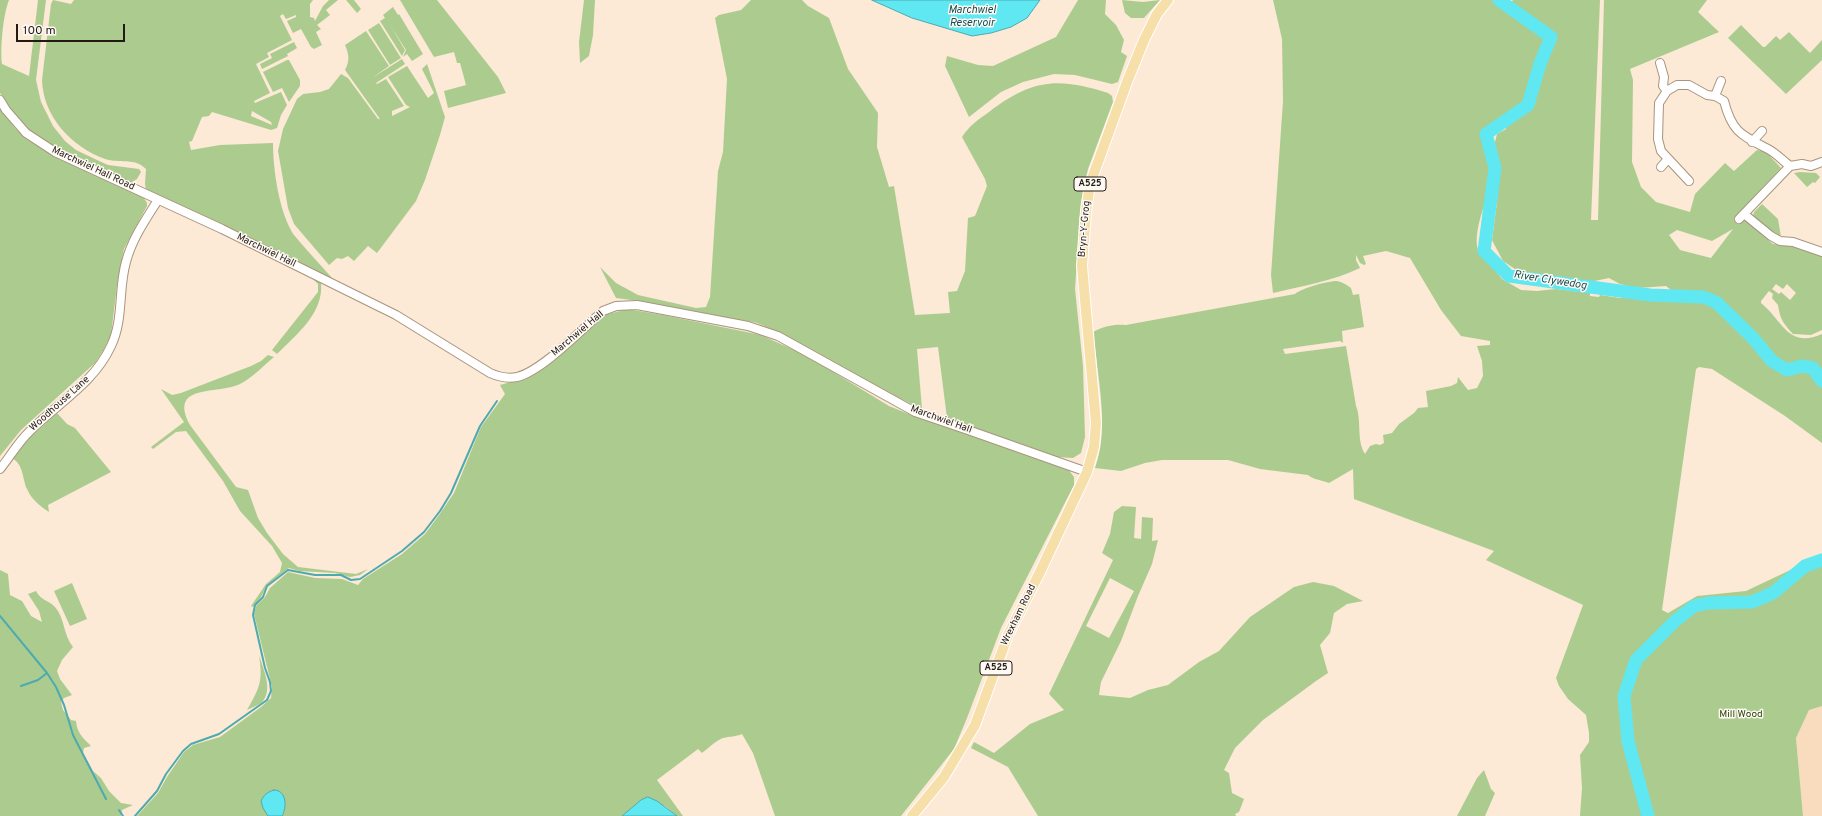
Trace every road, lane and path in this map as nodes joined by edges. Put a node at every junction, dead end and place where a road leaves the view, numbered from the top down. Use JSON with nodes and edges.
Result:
{"nodes":[{"id":1,"x":1168,"y":0,"type":"edge"},
{"id":2,"x":1660,"y":63,"type":"dead end"},
{"id":3,"x":1721,"y":81,"type":"dead end"},
{"id":4,"x":1667,"y":91,"type":"junction"},
{"id":5,"x":1715,"y":96,"type":"junction"},
{"id":6,"x":0,"y":100,"type":"edge"},
{"id":7,"x":1762,"y":131,"type":"dead end"},
{"id":8,"x":1752,"y":142,"type":"junction"},
{"id":9,"x":1668,"y":160,"type":"junction"},
{"id":10,"x":1821,"y":165,"type":"edge"},
{"id":11,"x":1790,"y":166,"type":"junction"},
{"id":12,"x":1661,"y":167,"type":"dead end"},
{"id":13,"x":1689,"y":181,"type":"dead end"},
{"id":14,"x":158,"y":200,"type":"junction"},
{"id":15,"x":1822,"y":252,"type":"edge"},
{"id":16,"x":0,"y":470,"type":"edge"},
{"id":17,"x":1087,"y":472,"type":"junction"},
{"id":18,"x":912,"y":816,"type":"edge"}],
"edges":[{"from":1,"to":17,"type":"main road","name":"Bryn-Y-Grog","number":"A525"},
{"from":2,"to":4,"type":"street"},
{"from":3,"to":5,"type":"street"},
{"from":4,"to":5,"type":"street"},
{"from":4,"to":9,"type":"street"},
{"from":5,"to":8,"type":"street"},
{"from":6,"to":14,"type":"street","name":"Marchwiel Hall Road"},
{"from":7,"to":8,"type":"street"},
{"from":8,"to":11,"type":"street"},
{"from":9,"to":12,"type":"street"},
{"from":9,"to":13,"type":"street"},
{"from":10,"to":11,"type":"street"},
{"from":11,"to":15,"type":"street"},
{"from":14,"to":16,"type":"street","name":"Woodhouse Lane"},
{"from":14,"to":17,"type":"street","name":"Marchwiel Hall"},
{"from":17,"to":18,"type":"main road","name":"Wrexham Road","number":"A525"}]}
